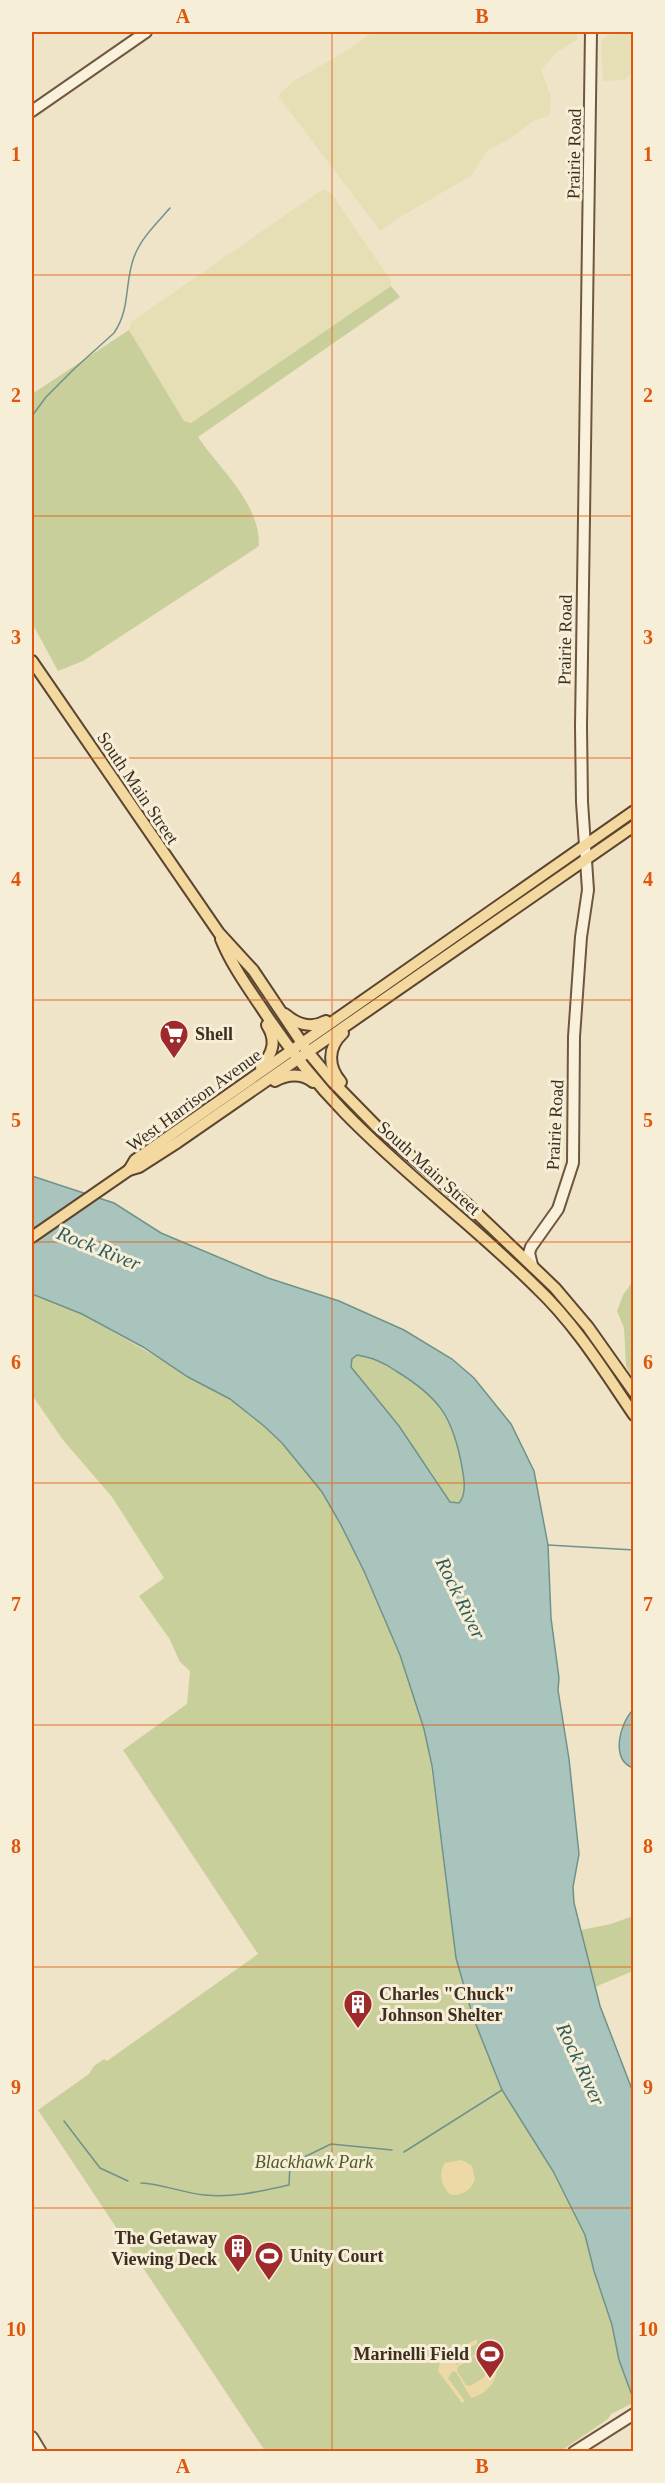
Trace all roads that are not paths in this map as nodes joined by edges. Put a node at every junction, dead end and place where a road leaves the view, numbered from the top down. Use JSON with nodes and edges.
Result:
{"nodes":[{"id":1,"x":146,"y":32,"type":"edge"},
{"id":2,"x":591,"y":32,"type":"edge"},
{"id":3,"x":32,"y":111,"type":"edge"},
{"id":4,"x":32,"y":661,"type":"edge"},
{"id":5,"x":633,"y":811,"type":"edge"},
{"id":6,"x":633,"y":826,"type":"edge"},
{"id":7,"x":585,"y":845,"type":"junction"},
{"id":8,"x":586,"y":859,"type":"junction"},
{"id":9,"x":219,"y":933,"type":"junction"},
{"id":10,"x":227,"y":955,"type":"junction"},
{"id":11,"x":417,"y":963,"type":"junction"},
{"id":12,"x":277,"y":1005,"type":"junction"},
{"id":13,"x":362,"y":1015,"type":"junction"},
{"id":14,"x":305,"y":1047,"type":"junction"},
{"id":15,"x":291,"y":1050,"type":"junction"},
{"id":16,"x":298,"y":1059,"type":"junction"},
{"id":17,"x":248,"y":1080,"type":"junction"},
{"id":18,"x":321,"y":1088,"type":"junction"},
{"id":19,"x":201,"y":1126,"type":"junction"},
{"id":20,"x":393,"y":1141,"type":"junction"},
{"id":21,"x":129,"y":1170,"type":"junction"},
{"id":22,"x":32,"y":1237,"type":"edge"},
{"id":23,"x":535,"y":1238,"type":"junction"},
{"id":24,"x":507,"y":1242,"type":"junction"},
{"id":25,"x":532,"y":1265,"type":"junction"},
{"id":26,"x":633,"y":1392,"type":"edge"},
{"id":27,"x":633,"y":1415,"type":"edge"},
{"id":28,"x":633,"y":2414,"type":"edge"},
{"id":29,"x":32,"y":2438,"type":"edge"},
{"id":30,"x":41,"y":2451,"type":"edge"},
{"id":31,"x":574,"y":2451,"type":"edge"}],
"edges":[{"from":1,"to":3,"type":"street"},
{"from":2,"to":7,"type":"street","name":"Prairie Road"},
{"from":4,"to":9,"type":"main road","name":"South Main Street"},
{"from":5,"to":7,"type":"main road","name":"West Harrison Avenue"},
{"from":6,"to":8,"type":"main road","name":"West Harrison Avenue"},
{"from":7,"to":8,"type":"street","name":"Prairie Road"},
{"from":7,"to":11,"type":"main road","name":"West Harrison Avenue"},
{"from":8,"to":13,"type":"main road","name":"West Harrison Avenue"},
{"from":8,"to":23,"type":"street","name":"Prairie Road"},
{"from":9,"to":10,"type":"main road","name":"South Main Street"},
{"from":9,"to":12,"type":"main road","name":"South Main Street"},
{"from":10,"to":15,"type":"main road","name":"South Main Street"},
{"from":10,"to":17,"type":"main road"},
{"from":11,"to":12,"type":"main road"},
{"from":11,"to":14,"type":"main road","name":"West Harrison Avenue"},
{"from":12,"to":14,"type":"main road","name":"South Main Street"},
{"from":13,"to":14,"type":"main road","name":"West Harrison Avenue"},
{"from":13,"to":20,"type":"main road"},
{"from":14,"to":15,"type":"main road","name":"West Harrison Avenue"},
{"from":14,"to":16,"type":"main road","name":"West Harrison Avenue"},
{"from":14,"to":20,"type":"main road","name":"South Main Street"},
{"from":15,"to":16,"type":"main road","name":"South Main Street"},
{"from":15,"to":17,"type":"main road","name":"West Harrison Avenue"},
{"from":16,"to":18,"type":"main road","name":"South Main Street"},
{"from":16,"to":19,"type":"main road","name":"West Harrison Avenue"},
{"from":17,"to":21,"type":"main road","name":"West Harrison Avenue"},
{"from":18,"to":19,"type":"main road"},
{"from":18,"to":27,"type":"main road","name":"South Main Street"},
{"from":19,"to":21,"type":"main road","name":"West Harrison Avenue"},
{"from":20,"to":24,"type":"main road","name":"South Main Street"},
{"from":21,"to":22,"type":"main road"},
{"from":23,"to":24,"type":"street"},
{"from":23,"to":25,"type":"street"},
{"from":24,"to":25,"type":"main road","name":"South Main Street"},
{"from":25,"to":26,"type":"main road","name":"South Main Street"},
{"from":28,"to":31,"type":"street"},
{"from":29,"to":30,"type":"street"}]}
